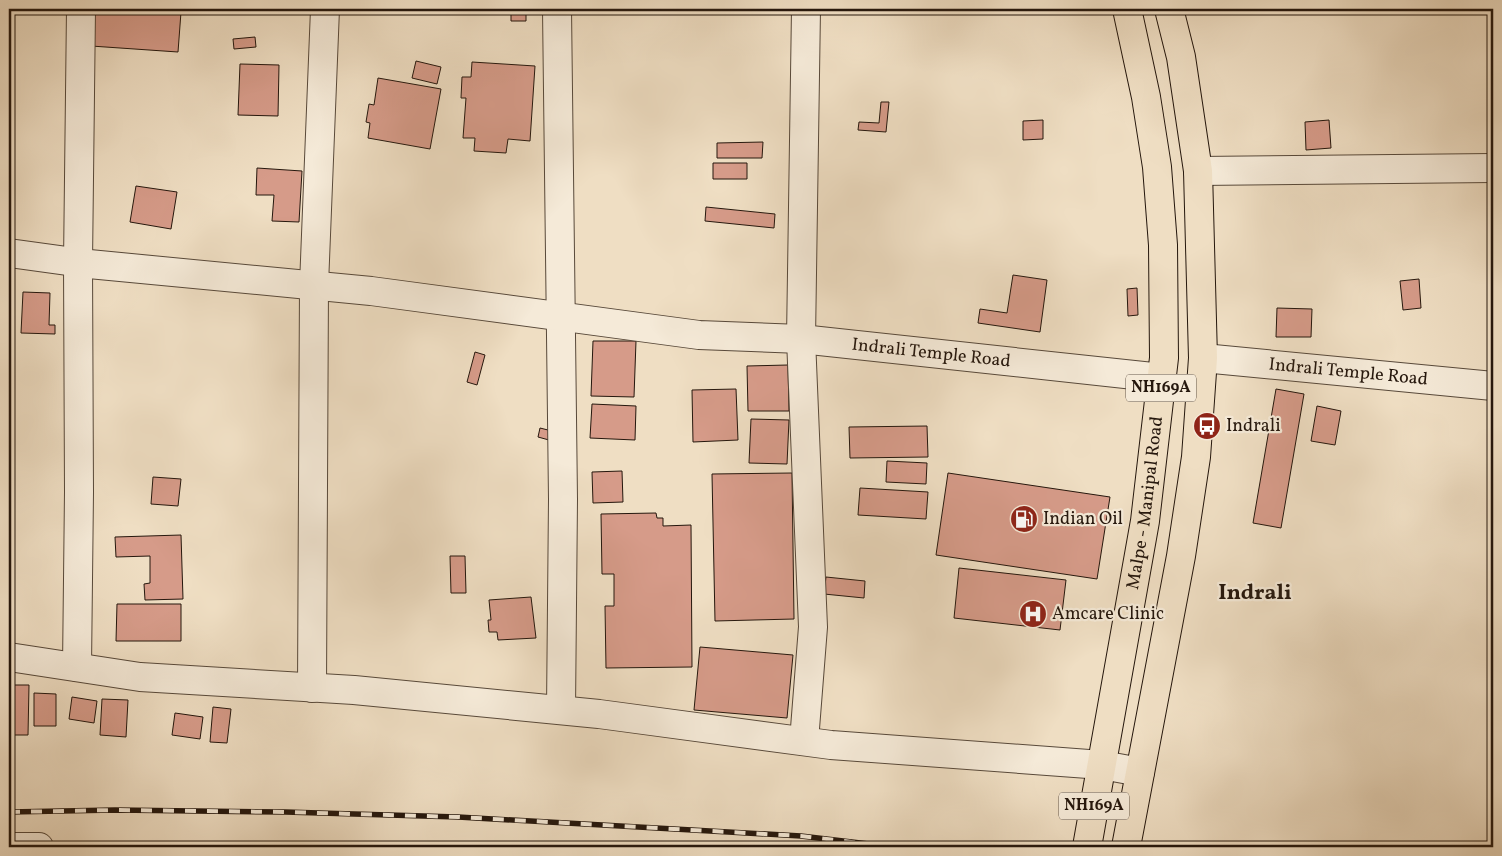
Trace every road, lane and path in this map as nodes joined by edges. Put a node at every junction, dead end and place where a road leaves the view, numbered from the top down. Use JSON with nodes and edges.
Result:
{"nodes":[{"id":1,"x":81,"y":9,"type":"edge"},
{"id":2,"x":325,"y":9,"type":"edge"},
{"id":3,"x":558,"y":9,"type":"edge"},
{"id":4,"x":806,"y":9,"type":"edge"},
{"id":5,"x":1127,"y":9,"type":"edge"},
{"id":6,"x":1168,"y":9,"type":"edge"},
{"id":7,"x":1181,"y":57,"type":"junction"},
{"id":8,"x":1140,"y":66,"type":"junction"},
{"id":9,"x":1493,"y":168,"type":"edge"},
{"id":10,"x":1198,"y":170,"type":"junction"},
{"id":11,"x":9,"y":253,"type":"edge"},
{"id":12,"x":78,"y":263,"type":"junction"},
{"id":13,"x":314,"y":285,"type":"junction"},
{"id":14,"x":561,"y":316,"type":"junction"},
{"id":15,"x":802,"y":338,"type":"junction"},
{"id":16,"x":1203,"y":358,"type":"junction"},
{"id":17,"x":1162,"y":378,"type":"junction"},
{"id":18,"x":1493,"y":386,"type":"edge"},
{"id":19,"x":9,"y":657,"type":"edge"},
{"id":20,"x":77,"y":667,"type":"junction"},
{"id":21,"x":312,"y":688,"type":"junction"},
{"id":22,"x":561,"y":710,"type":"junction"},
{"id":23,"x":804,"y":741,"type":"junction"},
{"id":24,"x":1102,"y":765,"type":"junction"},
{"id":25,"x":1140,"y":772,"type":"junction"},
{"id":26,"x":9,"y":847,"type":"edge"},
{"id":27,"x":39,"y":847,"type":"edge"},
{"id":28,"x":1087,"y":847,"type":"edge"},
{"id":29,"x":1126,"y":847,"type":"edge"}],
"edges":[{"from":1,"to":12,"type":"street"},
{"from":2,"to":13,"type":"street"},
{"from":3,"to":14,"type":"street"},
{"from":4,"to":15,"type":"street"},
{"from":5,"to":8,"type":"highway","name":"Malpe - Manipal Road","number":"NH169A"},
{"from":6,"to":7,"type":"highway","number":"NH169A"},
{"from":7,"to":8,"type":"highway"},
{"from":7,"to":10,"type":"highway","number":"NH169A"},
{"from":8,"to":17,"type":"highway","name":"Malpe - Manipal Road","number":"NH169A"},
{"from":9,"to":10,"type":"street"},
{"from":10,"to":16,"type":"highway","number":"NH169A"},
{"from":11,"to":12,"type":"street","name":"Indrali Temple Road"},
{"from":12,"to":13,"type":"street","name":"Indrali Temple Road"},
{"from":12,"to":20,"type":"street"},
{"from":13,"to":14,"type":"street","name":"Indrali Temple Road"},
{"from":13,"to":21,"type":"street"},
{"from":14,"to":15,"type":"street","name":"Indrali Temple Road"},
{"from":14,"to":22,"type":"street"},
{"from":15,"to":17,"type":"street","name":"Indrali Temple Road"},
{"from":15,"to":23,"type":"street"},
{"from":16,"to":18,"type":"street","name":"Indrali Temple Road"},
{"from":16,"to":25,"type":"highway","number":"NH169A"},
{"from":17,"to":24,"type":"highway","name":"Malpe - Manipal Road","number":"NH169A"},
{"from":19,"to":20,"type":"street"},
{"from":20,"to":21,"type":"street"},
{"from":21,"to":22,"type":"street"},
{"from":22,"to":23,"type":"street"},
{"from":23,"to":24,"type":"street"},
{"from":24,"to":25,"type":"street"},
{"from":24,"to":28,"type":"highway","name":"Malpe - Manipal Road","number":"NH169A"},
{"from":25,"to":29,"type":"highway","number":"NH169A"},
{"from":26,"to":27,"type":"street"}]}
